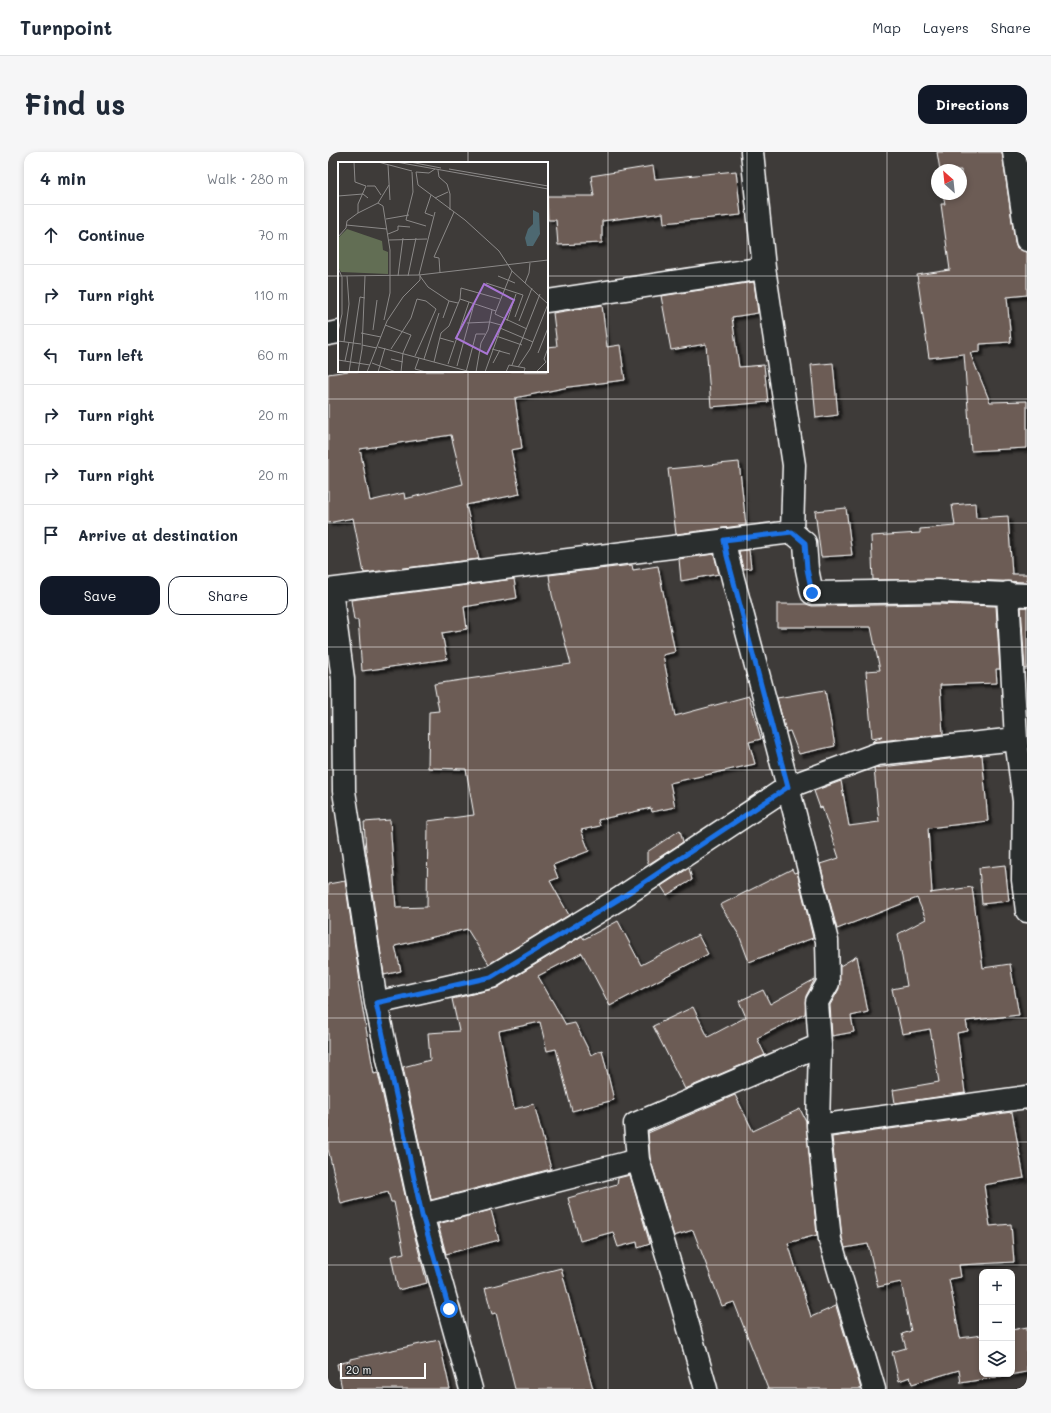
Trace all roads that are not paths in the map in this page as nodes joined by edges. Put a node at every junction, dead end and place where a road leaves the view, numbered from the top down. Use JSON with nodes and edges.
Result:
{"nodes":[{"id":1,"x":752,"y":152,"type":"edge"},
{"id":2,"x":1014,"y":152,"type":"edge"},
{"id":3,"x":1027,"y":240,"type":"edge"},
{"id":4,"x":764,"y":268,"type":"junction"},
{"id":5,"x":548,"y":301,"type":"edge"},
{"id":6,"x":338,"y":332,"type":"edge"},
{"id":7,"x":328,"y":334,"type":"edge"},
{"id":8,"x":792,"y":532,"type":"junction"},
{"id":9,"x":724,"y":540,"type":"junction"},
{"id":10,"x":330,"y":590,"type":"edge"},
{"id":11,"x":1017,"y":594,"type":"edge"},
{"id":12,"x":1016,"y":738,"type":"junction"},
{"id":13,"x":788,"y":787,"type":"junction"},
{"id":14,"x":1026,"y":801,"type":"edge"},
{"id":15,"x":1027,"y":911,"type":"edge"},
{"id":16,"x":376,"y":1003,"type":"junction"},
{"id":17,"x":820,"y":1045,"type":"junction"},
{"id":18,"x":1027,"y":1097,"type":"edge"},
{"id":19,"x":818,"y":1126,"type":"junction"},
{"id":20,"x":638,"y":1160,"type":"junction"},
{"id":21,"x":422,"y":1215,"type":"junction"},
{"id":22,"x":471,"y":1389,"type":"edge"},
{"id":23,"x":706,"y":1389,"type":"edge"},
{"id":24,"x":874,"y":1389,"type":"edge"}],
"edges":[{"from":1,"to":4,"type":"street"},
{"from":2,"to":3,"type":"street"},
{"from":4,"to":5,"type":"street"},
{"from":4,"to":8,"type":"street"},
{"from":6,"to":7,"type":"street"},
{"from":8,"to":9,"type":"street"},
{"from":8,"to":11,"type":"street"},
{"from":9,"to":10,"type":"street"},
{"from":9,"to":13,"type":"street"},
{"from":10,"to":16,"type":"street"},
{"from":11,"to":12,"type":"street"},
{"from":12,"to":13,"type":"street"},
{"from":12,"to":14,"type":"street"},
{"from":13,"to":16,"type":"street"},
{"from":13,"to":17,"type":"street"},
{"from":14,"to":15,"type":"street"},
{"from":16,"to":21,"type":"street"},
{"from":17,"to":19,"type":"street"},
{"from":17,"to":20,"type":"street"},
{"from":18,"to":19,"type":"street"},
{"from":19,"to":24,"type":"street"},
{"from":20,"to":21,"type":"street"},
{"from":20,"to":23,"type":"street"},
{"from":21,"to":22,"type":"street"}]}
